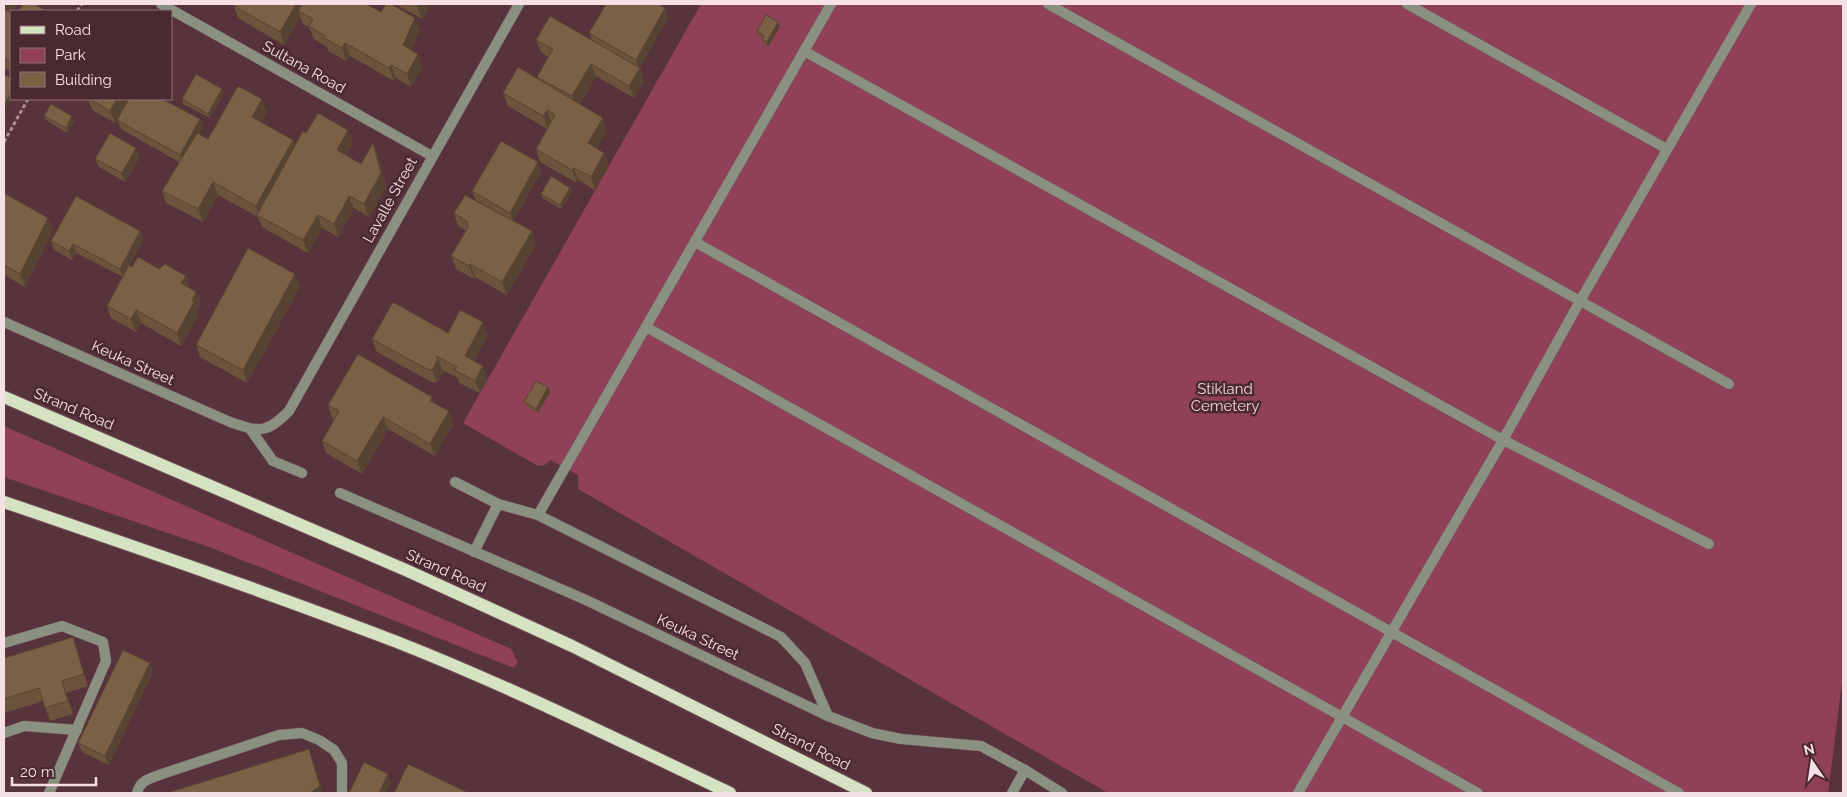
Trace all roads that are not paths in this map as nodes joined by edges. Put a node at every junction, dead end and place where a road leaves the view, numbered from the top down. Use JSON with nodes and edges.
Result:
{"nodes":[{"id":1,"x":519,"y":4,"type":"edge"},
{"id":2,"x":830,"y":4,"type":"edge"},
{"id":3,"x":1048,"y":4,"type":"edge"},
{"id":4,"x":1407,"y":4,"type":"edge"},
{"id":5,"x":1751,"y":4,"type":"edge"},
{"id":6,"x":172,"y":10,"type":"edge"},
{"id":7,"x":804,"y":51,"type":"junction"},
{"id":8,"x":1667,"y":149,"type":"junction"},
{"id":9,"x":432,"y":156,"type":"junction"},
{"id":10,"x":695,"y":242,"type":"junction"},
{"id":11,"x":1580,"y":301,"type":"junction"},
{"id":12,"x":4,"y":322,"type":"edge"},
{"id":13,"x":646,"y":327,"type":"junction"},
{"id":14,"x":1729,"y":384,"type":"dead end"},
{"id":15,"x":4,"y":397,"type":"edge"},
{"id":16,"x":251,"y":430,"type":"junction"},
{"id":17,"x":1503,"y":440,"type":"junction"},
{"id":18,"x":302,"y":473,"type":"dead end"},
{"id":19,"x":455,"y":482,"type":"dead end"},
{"id":20,"x":340,"y":493,"type":"dead end"},
{"id":21,"x":4,"y":502,"type":"edge"},
{"id":22,"x":498,"y":504,"type":"junction"},
{"id":23,"x":538,"y":515,"type":"junction"},
{"id":24,"x":1709,"y":544,"type":"dead end"},
{"id":25,"x":474,"y":552,"type":"junction"},
{"id":26,"x":1392,"y":631,"type":"junction"},
{"id":27,"x":4,"y":643,"type":"edge"},
{"id":28,"x":828,"y":716,"type":"junction"},
{"id":29,"x":1342,"y":717,"type":"junction"},
{"id":30,"x":77,"y":730,"type":"junction"},
{"id":31,"x":4,"y":733,"type":"edge"},
{"id":32,"x":1024,"y":770,"type":"junction"},
{"id":33,"x":49,"y":793,"type":"edge"},
{"id":34,"x":137,"y":793,"type":"edge"},
{"id":35,"x":342,"y":793,"type":"edge"},
{"id":36,"x":730,"y":793,"type":"edge"},
{"id":37,"x":866,"y":793,"type":"edge"},
{"id":38,"x":1012,"y":793,"type":"edge"},
{"id":39,"x":1062,"y":793,"type":"edge"},
{"id":40,"x":1298,"y":793,"type":"edge"},
{"id":41,"x":1478,"y":793,"type":"edge"},
{"id":42,"x":1679,"y":793,"type":"edge"}],
"edges":[{"from":1,"to":9,"type":"street","name":"Lavalle Street"},
{"from":2,"to":7,"type":"street"},
{"from":3,"to":11,"type":"street"},
{"from":4,"to":8,"type":"street"},
{"from":5,"to":8,"type":"street"},
{"from":6,"to":9,"type":"street","name":"Sultana Road"},
{"from":7,"to":10,"type":"street"},
{"from":7,"to":17,"type":"street"},
{"from":8,"to":11,"type":"street"},
{"from":9,"to":16,"type":"street","name":"Lavalle Street"},
{"from":10,"to":13,"type":"street"},
{"from":10,"to":26,"type":"street"},
{"from":11,"to":14,"type":"street"},
{"from":11,"to":17,"type":"street"},
{"from":12,"to":16,"type":"street","name":"Keuka Street"},
{"from":13,"to":23,"type":"street"},
{"from":13,"to":29,"type":"street"},
{"from":15,"to":37,"type":"main road","name":"Strand Road"},
{"from":16,"to":18,"type":"street"},
{"from":17,"to":24,"type":"street"},
{"from":17,"to":26,"type":"street"},
{"from":19,"to":22,"type":"street"},
{"from":20,"to":25,"type":"street","name":"Keuka Street"},
{"from":21,"to":36,"type":"main road"},
{"from":22,"to":23,"type":"street"},
{"from":22,"to":25,"type":"street"},
{"from":23,"to":28,"type":"street"},
{"from":25,"to":28,"type":"street","name":"Keuka Street"},
{"from":26,"to":29,"type":"street"},
{"from":26,"to":42,"type":"street"},
{"from":27,"to":30,"type":"street"},
{"from":28,"to":32,"type":"street","name":"Keuka Street"},
{"from":29,"to":40,"type":"street"},
{"from":29,"to":41,"type":"street"},
{"from":30,"to":31,"type":"street"},
{"from":30,"to":33,"type":"street"},
{"from":32,"to":38,"type":"street"},
{"from":32,"to":39,"type":"street","name":"Keuka Street"},
{"from":34,"to":35,"type":"street"}]}
